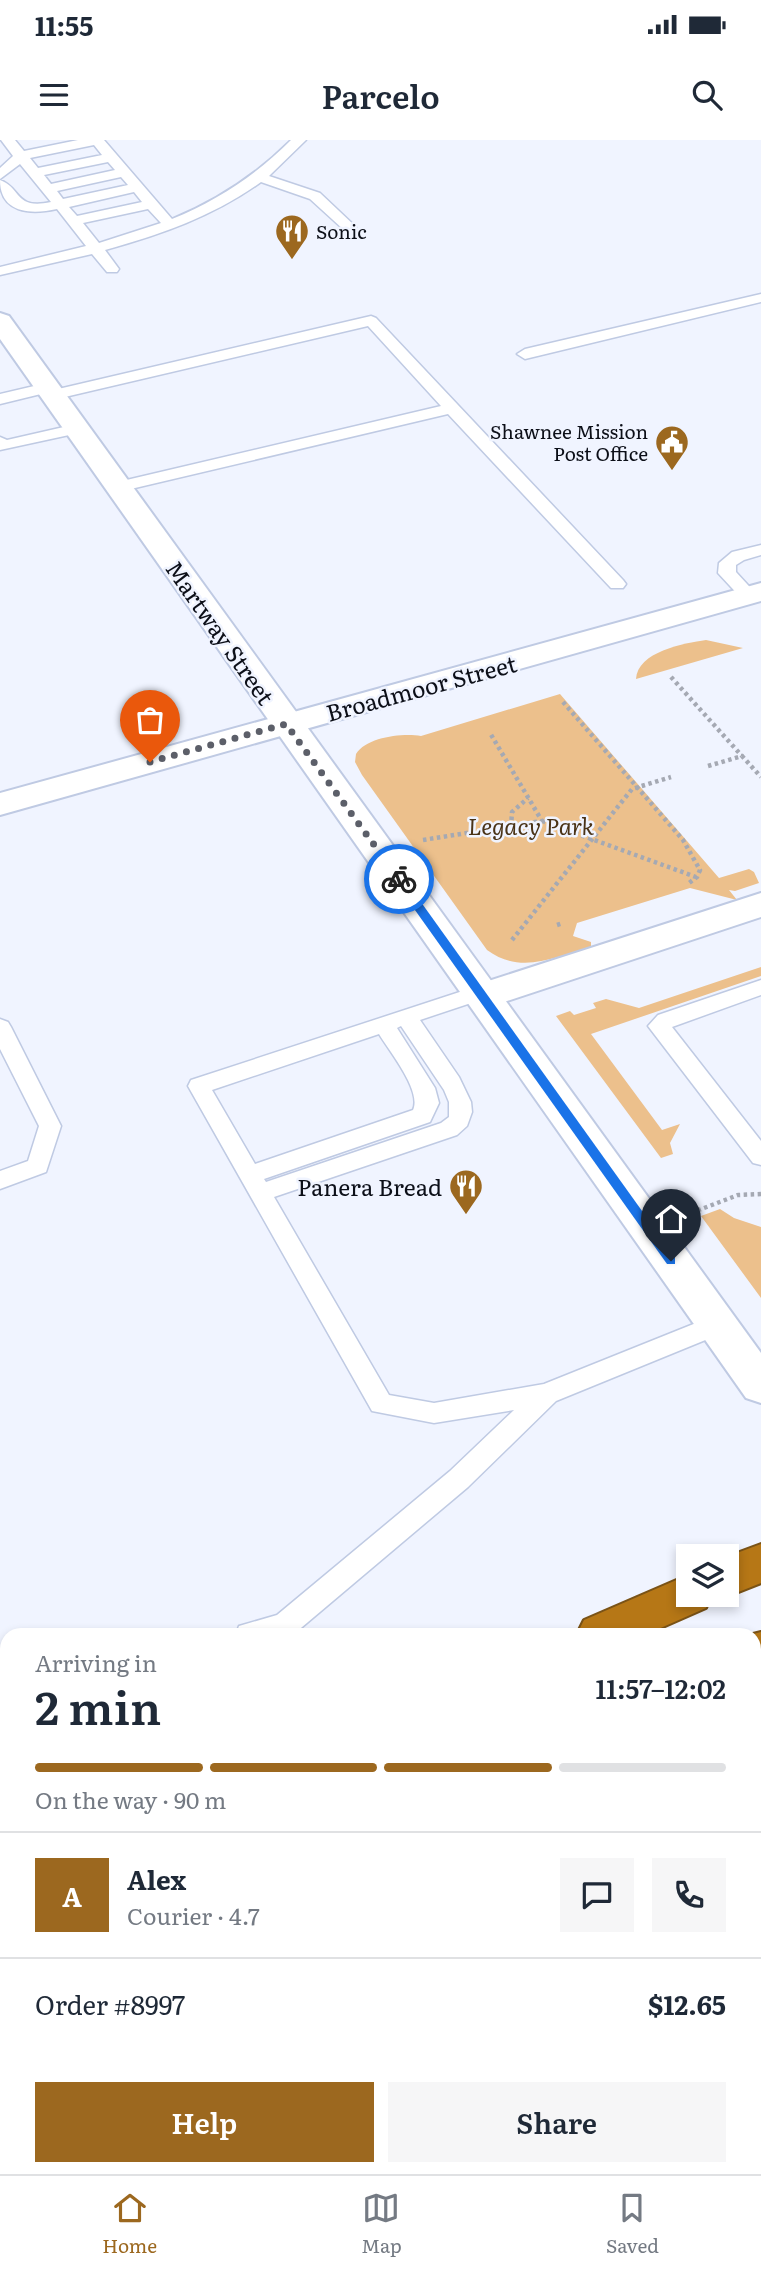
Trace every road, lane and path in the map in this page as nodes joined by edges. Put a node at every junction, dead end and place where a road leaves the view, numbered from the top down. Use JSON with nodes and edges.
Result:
{"nodes":[{"id":1,"x":8,"y":140,"type":"edge"},
{"id":2,"x":97,"y":140,"type":"edge"},
{"id":3,"x":299,"y":140,"type":"edge"},
{"id":4,"x":21,"y":156,"type":"junction"},
{"id":5,"x":111,"y":157,"type":"junction"},
{"id":6,"x":124,"y":172,"type":"junction"},
{"id":7,"x":34,"y":173,"type":"junction"},
{"id":8,"x":0,"y":175,"type":"edge"},
{"id":9,"x":259,"y":177,"type":"junction"},
{"id":10,"x":0,"y":184,"type":"edge"},
{"id":11,"x":137,"y":187,"type":"junction"},
{"id":12,"x":47,"y":188,"type":"junction"},
{"id":13,"x":60,"y":204,"type":"junction"},
{"id":14,"x":151,"y":204,"type":"junction"},
{"id":15,"x":73,"y":221,"type":"junction"},
{"id":16,"x":169,"y":224,"type":"junction"},
{"id":17,"x":349,"y":227,"type":"dead end"},
{"id":18,"x":95,"y":248,"type":"junction"},
{"id":19,"x":112,"y":269,"type":"dead end"},
{"id":20,"x":0,"y":271,"type":"edge"},
{"id":21,"x":761,"y":298,"type":"edge"},
{"id":22,"x":0,"y":321,"type":"edge"},
{"id":23,"x":525,"y":354,"type":"dead end"},
{"id":24,"x":50,"y":391,"type":"junction"},
{"id":25,"x":0,"y":399,"type":"edge"},
{"id":26,"x":452,"y":408,"type":"junction"},
{"id":27,"x":76,"y":429,"type":"junction"},
{"id":28,"x":0,"y":442,"type":"edge"},
{"id":29,"x":118,"y":487,"type":"junction"},
{"id":30,"x":761,"y":550,"type":"edge"},
{"id":31,"x":617,"y":584,"type":"dead end"},
{"id":32,"x":755,"y":594,"type":"edge"},
{"id":33,"x":671,"y":677,"type":"dead end"},
{"id":34,"x":563,"y":702,"type":"dead end"},
{"id":35,"x":286,"y":724,"type":"junction"},
{"id":36,"x":490,"y":733,"type":"dead end"},
{"id":37,"x":742,"y":756,"type":"junction"},
{"id":38,"x":708,"y":766,"type":"dead end"},
{"id":39,"x":671,"y":777,"type":"dead end"},
{"id":40,"x":761,"y":777,"type":"edge"},
{"id":41,"x":637,"y":788,"type":"junction"},
{"id":42,"x":528,"y":798,"type":"junction"},
{"id":43,"x":0,"y":804,"type":"edge"},
{"id":44,"x":542,"y":821,"type":"junction"},
{"id":45,"x":511,"y":827,"type":"junction"},
{"id":46,"x":592,"y":839,"type":"junction"},
{"id":47,"x":424,"y":840,"type":"dead end"},
{"id":48,"x":697,"y":877,"type":"junction"},
{"id":49,"x":689,"y":883,"type":"dead end"},
{"id":50,"x":761,"y":905,"type":"edge"},
{"id":51,"x":563,"y":923,"type":"dead end"},
{"id":52,"x":557,"y":925,"type":"dead end"},
{"id":53,"x":512,"y":940,"type":"dead end"},
{"id":54,"x":761,"y":987,"type":"edge"},
{"id":55,"x":482,"y":994,"type":"junction"},
{"id":56,"x":406,"y":1017,"type":"junction"},
{"id":57,"x":384,"y":1024,"type":"junction"},
{"id":58,"x":0,"y":1027,"type":"edge"},
{"id":59,"x":761,"y":1157,"type":"edge"},
{"id":60,"x":0,"y":1180,"type":"edge"},
{"id":61,"x":256,"y":1184,"type":"junction"},
{"id":62,"x":761,"y":1194,"type":"edge"},
{"id":63,"x":691,"y":1213,"type":"dead end"},
{"id":64,"x":716,"y":1325,"type":"junction"},
{"id":65,"x":761,"y":1386,"type":"edge"},
{"id":66,"x":547,"y":1394,"type":"junction"},
{"id":67,"x":761,"y":1563,"type":"edge"},
{"id":68,"x":739,"y":1572,"type":"edge"},
{"id":69,"x":676,"y":1600,"type":"edge"},
{"id":70,"x":273,"y":1628,"type":"edge"},
{"id":71,"x":614,"y":1628,"type":"edge"}],
"edges":[{"from":1,"to":4,"type":"lane"},
{"from":2,"to":4,"type":"lane"},
{"from":2,"to":5,"type":"lane"},
{"from":3,"to":9,"type":"lane"},
{"from":4,"to":7,"type":"lane"},
{"from":4,"to":8,"type":"lane"},
{"from":5,"to":6,"type":"lane"},
{"from":5,"to":7,"type":"lane"},
{"from":6,"to":11,"type":"lane"},
{"from":6,"to":12,"type":"lane"},
{"from":7,"to":12,"type":"lane"},
{"from":9,"to":16,"type":"lane"},
{"from":9,"to":17,"type":"lane"},
{"from":10,"to":13,"type":"lane"},
{"from":11,"to":13,"type":"lane"},
{"from":11,"to":14,"type":"lane"},
{"from":12,"to":13,"type":"lane"},
{"from":13,"to":15,"type":"lane"},
{"from":14,"to":15,"type":"lane"},
{"from":14,"to":16,"type":"lane"},
{"from":15,"to":18,"type":"lane"},
{"from":16,"to":18,"type":"lane"},
{"from":18,"to":19,"type":"lane"},
{"from":18,"to":20,"type":"lane"},
{"from":21,"to":23,"type":"lane"},
{"from":22,"to":24,"type":"street","name":"Martway Street"},
{"from":24,"to":25,"type":"lane"},
{"from":24,"to":26,"type":"lane"},
{"from":24,"to":27,"type":"street","name":"Martway Street"},
{"from":26,"to":29,"type":"lane"},
{"from":26,"to":31,"type":"lane"},
{"from":27,"to":28,"type":"lane"},
{"from":27,"to":29,"type":"street","name":"Martway Street"},
{"from":29,"to":35,"type":"street","name":"Martway Street"},
{"from":30,"to":32,"type":"lane"},
{"from":32,"to":35,"type":"street","name":"Broadmoor Street"},
{"from":33,"to":37,"type":"path"},
{"from":34,"to":41,"type":"path"},
{"from":35,"to":43,"type":"street","name":"Broadmoor Street"},
{"from":35,"to":55,"type":"street","name":"Martway Street"},
{"from":36,"to":42,"type":"path"},
{"from":37,"to":38,"type":"path"},
{"from":37,"to":40,"type":"path"},
{"from":39,"to":41,"type":"path"},
{"from":41,"to":46,"type":"path"},
{"from":41,"to":48,"type":"path"},
{"from":42,"to":44,"type":"path"},
{"from":42,"to":45,"type":"path"},
{"from":44,"to":45,"type":"path"},
{"from":44,"to":46,"type":"path"},
{"from":45,"to":47,"type":"path"},
{"from":46,"to":48,"type":"path"},
{"from":46,"to":53,"type":"path"},
{"from":48,"to":49,"type":"path"},
{"from":50,"to":55,"type":"street"},
{"from":51,"to":52,"type":"path"},
{"from":54,"to":59,"type":"lane"},
{"from":55,"to":56,"type":"lane"},
{"from":55,"to":64,"type":"street","name":"Martway Street"},
{"from":56,"to":57,"type":"lane"},
{"from":56,"to":61,"type":"lane"},
{"from":57,"to":61,"type":"lane"},
{"from":57,"to":61,"type":"lane"},
{"from":58,"to":60,"type":"lane"},
{"from":61,"to":66,"type":"lane"},
{"from":62,"to":63,"type":"path"},
{"from":64,"to":65,"type":"street","name":"Martway Street"},
{"from":64,"to":66,"type":"lane"},
{"from":66,"to":70,"type":"lane"},
{"from":67,"to":68,"type":"highway"},
{"from":69,"to":71,"type":"highway"}]}
